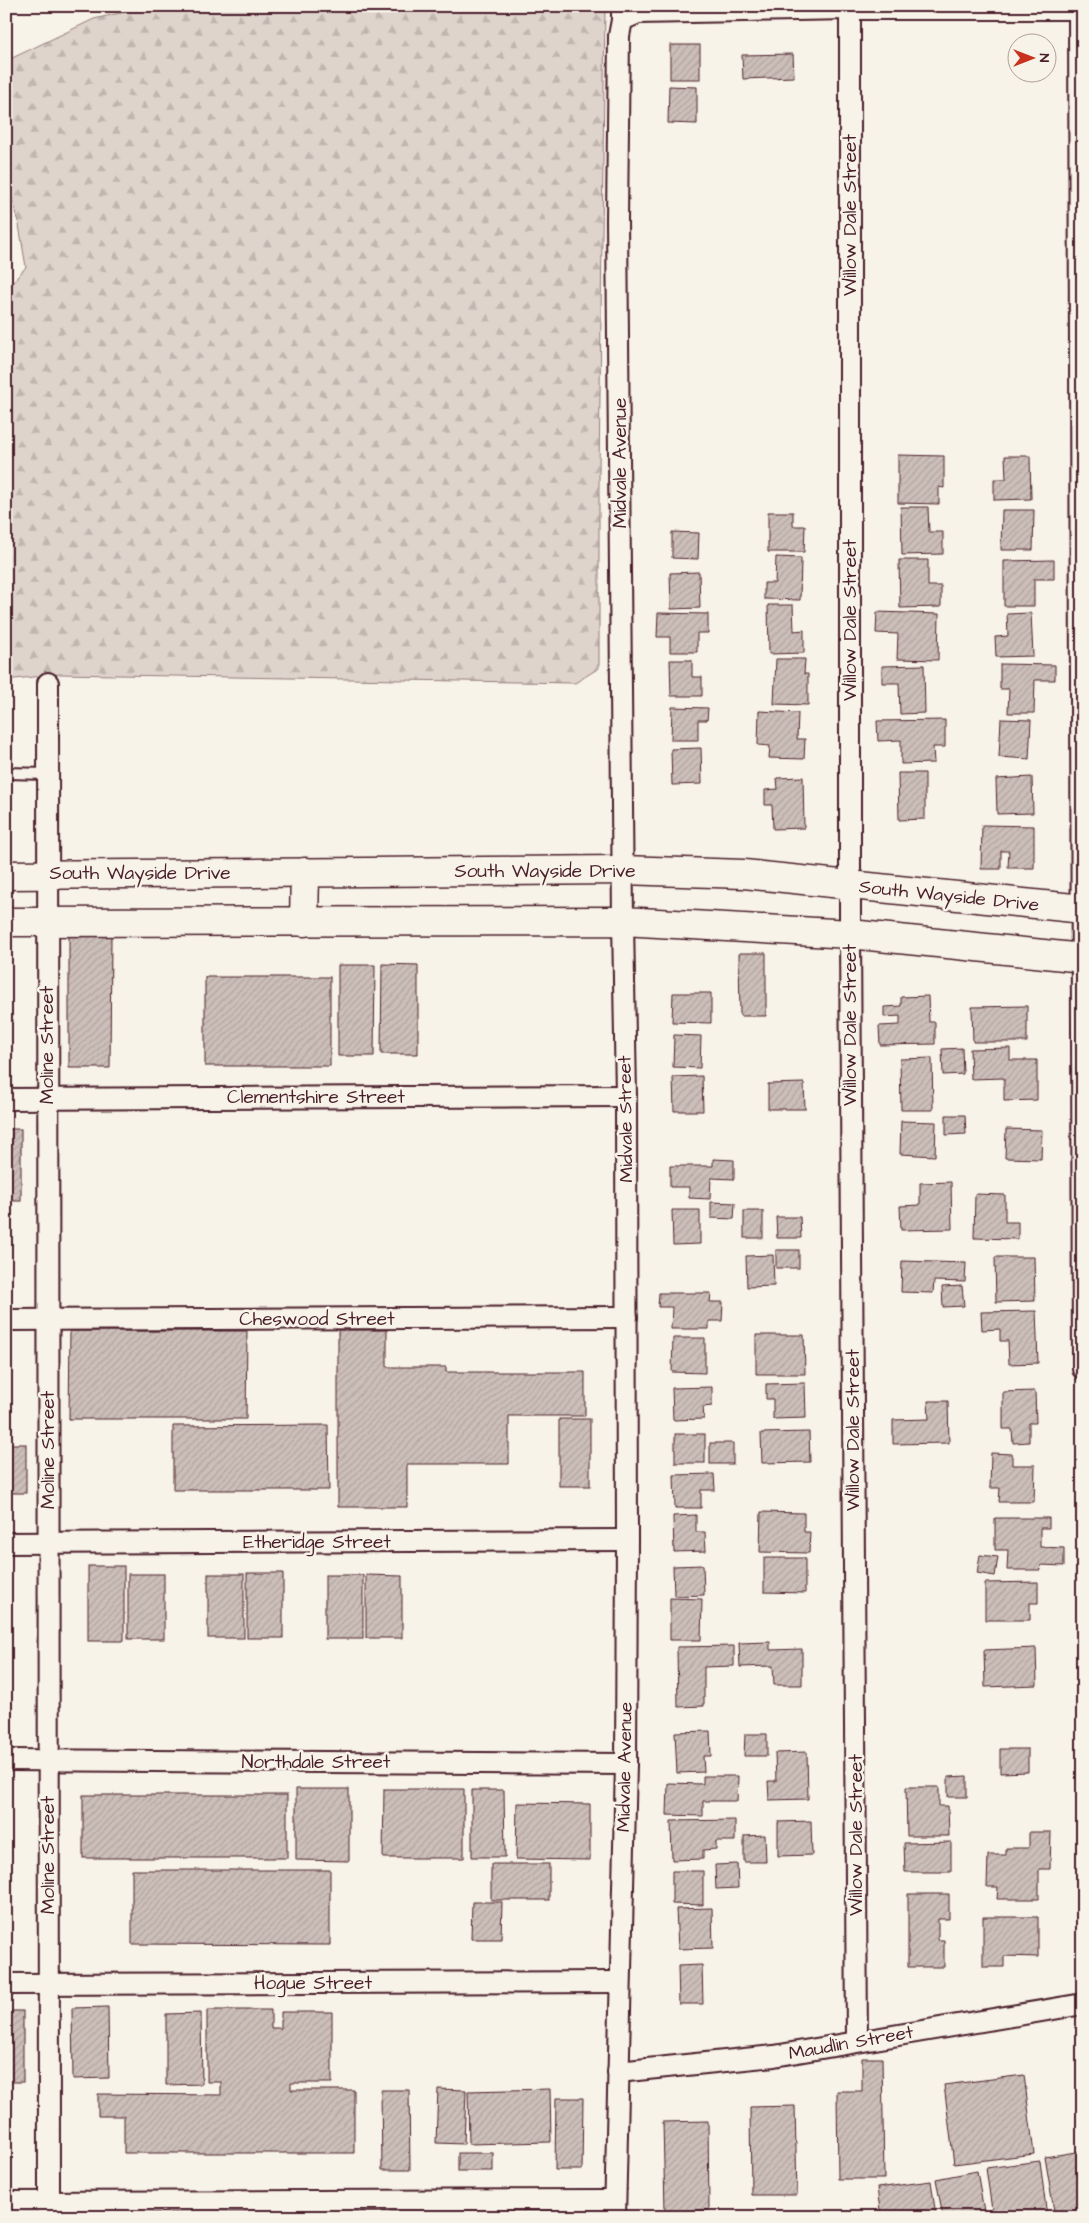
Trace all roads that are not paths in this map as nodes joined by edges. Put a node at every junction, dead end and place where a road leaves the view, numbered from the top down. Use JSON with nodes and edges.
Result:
{"nodes":[{"id":1,"x":850,"y":9,"type":"junction"},
{"id":2,"x":1081,"y":9,"type":"edge"},
{"id":3,"x":622,"y":13,"type":"edge"},
{"id":4,"x":48,"y":683,"type":"dead end"},
{"id":5,"x":6,"y":773,"type":"edge"},
{"id":6,"x":47,"y":774,"type":"junction"},
{"id":7,"x":622,"y":870,"type":"junction"},
{"id":8,"x":305,"y":872,"type":"junction"},
{"id":9,"x":6,"y":874,"type":"edge"},
{"id":10,"x":47,"y":874,"type":"junction"},
{"id":11,"x":850,"y":886,"type":"junction"},
{"id":12,"x":1082,"y":909,"type":"edge"},
{"id":13,"x":623,"y":921,"type":"junction"},
{"id":14,"x":6,"y":922,"type":"edge"},
{"id":15,"x":47,"y":922,"type":"junction"},
{"id":16,"x":304,"y":922,"type":"junction"},
{"id":17,"x":850,"y":934,"type":"junction"},
{"id":18,"x":1082,"y":958,"type":"edge"},
{"id":19,"x":626,"y":1096,"type":"junction"},
{"id":20,"x":6,"y":1099,"type":"edge"},
{"id":21,"x":47,"y":1099,"type":"junction"},
{"id":22,"x":627,"y":1317,"type":"junction"},
{"id":23,"x":6,"y":1320,"type":"edge"},
{"id":24,"x":47,"y":1320,"type":"junction"},
{"id":25,"x":1083,"y":1369,"type":"edge"},
{"id":26,"x":627,"y":1540,"type":"junction"},
{"id":27,"x":6,"y":1544,"type":"edge"},
{"id":28,"x":48,"y":1544,"type":"junction"},
{"id":29,"x":6,"y":1760,"type":"edge"},
{"id":30,"x":48,"y":1760,"type":"junction"},
{"id":31,"x":626,"y":1764,"type":"junction"},
{"id":32,"x":620,"y":1982,"type":"junction"},
{"id":33,"x":6,"y":1984,"type":"edge"},
{"id":34,"x":49,"y":1984,"type":"junction"},
{"id":35,"x":1083,"y":2004,"type":"edge"},
{"id":36,"x":857,"y":2041,"type":"junction"},
{"id":37,"x":618,"y":2072,"type":"junction"},
{"id":38,"x":6,"y":2202,"type":"edge"},
{"id":39,"x":615,"y":2208,"type":"edge"},
{"id":40,"x":49,"y":2209,"type":"edge"}],
"edges":[{"from":1,"to":2,"type":"street"},
{"from":1,"to":3,"type":"street"},
{"from":1,"to":11,"type":"street","name":"Willow Dale Street"},
{"from":2,"to":12,"type":"street"},
{"from":3,"to":7,"type":"street","name":"Midvale Avenue"},
{"from":4,"to":6,"type":"street","name":"Moline Street"},
{"from":5,"to":6,"type":"lane"},
{"from":6,"to":10,"type":"street","name":"Moline Street"},
{"from":7,"to":8,"type":"main road","name":"South Wayside Drive"},
{"from":7,"to":11,"type":"main road","name":"South Wayside Drive"},
{"from":7,"to":13,"type":"street","name":"Midvale Avenue"},
{"from":8,"to":10,"type":"main road","name":"South Wayside Drive"},
{"from":8,"to":16,"type":"main road"},
{"from":9,"to":10,"type":"main road","name":"South Wayside Drive"},
{"from":10,"to":15,"type":"street","name":"Moline Street"},
{"from":11,"to":12,"type":"main road","name":"South Wayside Drive"},
{"from":11,"to":17,"type":"street","name":"Willow Dale Street"},
{"from":12,"to":18,"type":"street"},
{"from":13,"to":16,"type":"main road"},
{"from":13,"to":17,"type":"main road"},
{"from":13,"to":19,"type":"street","name":"Midvale Street"},
{"from":14,"to":15,"type":"main road"},
{"from":15,"to":16,"type":"main road"},
{"from":15,"to":21,"type":"street","name":"Moline Street"},
{"from":17,"to":18,"type":"main road"},
{"from":17,"to":36,"type":"street","name":"Willow Dale Street"},
{"from":18,"to":25,"type":"street"},
{"from":19,"to":21,"type":"street","name":"Clementshire Street"},
{"from":19,"to":22,"type":"street","name":"Midvale Street"},
{"from":20,"to":21,"type":"street","name":"Clementshire Street"},
{"from":21,"to":24,"type":"street","name":"Moline Street"},
{"from":22,"to":24,"type":"street","name":"Cheswood Street"},
{"from":22,"to":26,"type":"street","name":"Midvale Avenue"},
{"from":23,"to":24,"type":"street","name":"Cheswood Street"},
{"from":24,"to":28,"type":"street","name":"Moline Street"},
{"from":26,"to":28,"type":"street","name":"Etheridge Street"},
{"from":26,"to":31,"type":"street","name":"Midvale Avenue"},
{"from":27,"to":28,"type":"street","name":"Etheridge Street"},
{"from":28,"to":30,"type":"street","name":"Moline Street"},
{"from":29,"to":30,"type":"street","name":"Northdale Street"},
{"from":30,"to":31,"type":"street","name":"Northdale Street"},
{"from":30,"to":34,"type":"street","name":"Moline Street"},
{"from":31,"to":32,"type":"street","name":"Midvale Avenue"},
{"from":32,"to":34,"type":"street","name":"Hogue Street"},
{"from":32,"to":37,"type":"street","name":"Midvale Avenue"},
{"from":33,"to":34,"type":"street","name":"Hogue Street"},
{"from":34,"to":40,"type":"street","name":"Moline Street"},
{"from":35,"to":36,"type":"street","name":"Maudlin Street"},
{"from":36,"to":37,"type":"street","name":"Maudlin Street"},
{"from":37,"to":39,"type":"street","name":"Midvale Avenue"},
{"from":38,"to":40,"type":"street"},
{"from":39,"to":40,"type":"street"}]}
